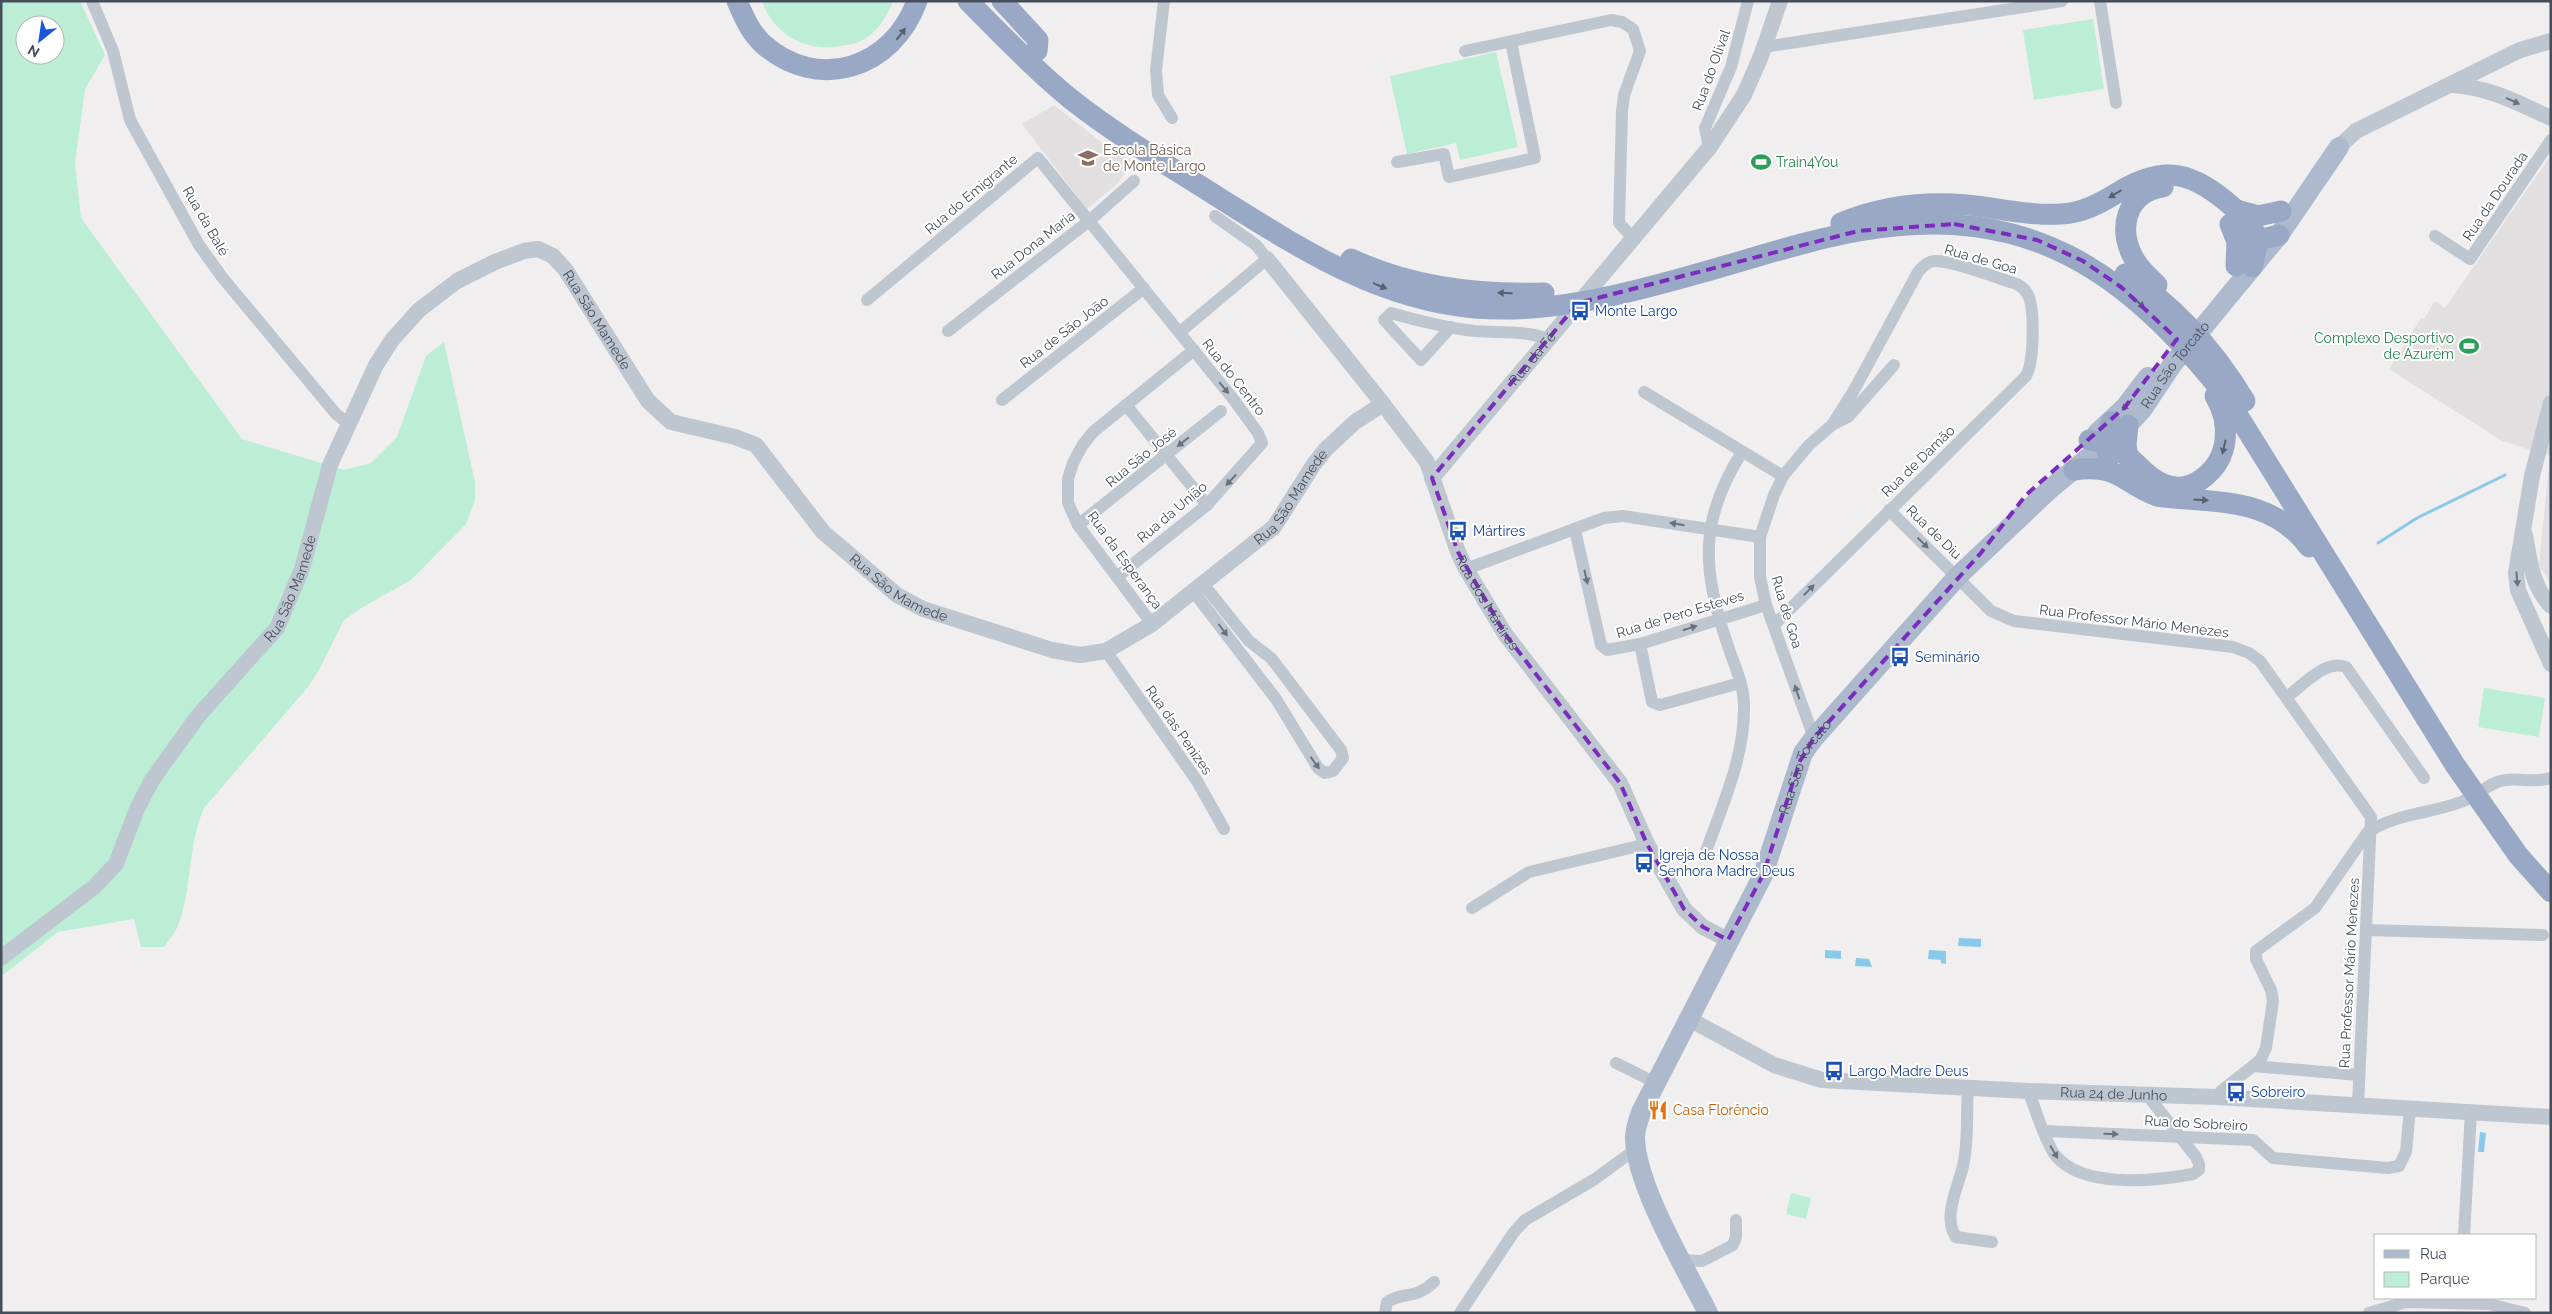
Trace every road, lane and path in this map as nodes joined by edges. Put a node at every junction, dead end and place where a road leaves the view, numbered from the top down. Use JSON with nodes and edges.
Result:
{"nodes":[{"id":1,"x":92,"y":1,"type":"edge"},
{"id":2,"x":737,"y":1,"type":"edge"},
{"id":3,"x":752,"y":1,"type":"edge"},
{"id":4,"x":902,"y":1,"type":"edge"},
{"id":5,"x":918,"y":1,"type":"edge"},
{"id":6,"x":968,"y":1,"type":"edge"},
{"id":7,"x":988,"y":1,"type":"edge"},
{"id":8,"x":1002,"y":1,"type":"edge"},
{"id":9,"x":1164,"y":1,"type":"edge"},
{"id":10,"x":1748,"y":1,"type":"edge"},
{"id":11,"x":1780,"y":1,"type":"edge"},
{"id":12,"x":2062,"y":1,"type":"edge"},
{"id":13,"x":2100,"y":1,"type":"edge"},
{"id":14,"x":2551,"y":41,"type":"edge"},
{"id":15,"x":1511,"y":42,"type":"junction"},
{"id":16,"x":1764,"y":47,"type":"junction"},
{"id":17,"x":1037,"y":51,"type":"junction"},
{"id":18,"x":1465,"y":51,"type":"dead end"},
{"id":19,"x":2496,"y":63,"type":"junction"},
{"id":20,"x":2450,"y":85,"type":"junction"},
{"id":21,"x":2494,"y":92,"type":"junction"},
{"id":22,"x":2116,"y":102,"type":"dead end"},
{"id":23,"x":1172,"y":118,"type":"dead end"},
{"id":24,"x":2551,"y":118,"type":"edge"},
{"id":25,"x":2551,"y":140,"type":"edge"},
{"id":26,"x":2339,"y":147,"type":"junction"},
{"id":27,"x":1708,"y":148,"type":"junction"},
{"id":28,"x":1396,"y":162,"type":"dead end"},
{"id":29,"x":1134,"y":181,"type":"dead end"},
{"id":30,"x":2281,"y":211,"type":"junction"},
{"id":31,"x":1215,"y":216,"type":"dead end"},
{"id":32,"x":2233,"y":217,"type":"junction"},
{"id":33,"x":1089,"y":221,"type":"junction"},
{"id":34,"x":1841,"y":223,"type":"junction"},
{"id":35,"x":2279,"y":235,"type":"junction"},
{"id":36,"x":2435,"y":236,"type":"dead end"},
{"id":37,"x":1634,"y":239,"type":"junction"},
{"id":38,"x":2258,"y":240,"type":"junction"},
{"id":39,"x":1267,"y":259,"type":"junction"},
{"id":40,"x":2244,"y":267,"type":"junction"},
{"id":41,"x":1144,"y":288,"type":"junction"},
{"id":42,"x":2029,"y":297,"type":"joint"},
{"id":43,"x":867,"y":300,"type":"dead end"},
{"id":44,"x":2164,"y":314,"type":"junction"},
{"id":45,"x":1451,"y":327,"type":"junction"},
{"id":46,"x":948,"y":331,"type":"dead end"},
{"id":47,"x":1180,"y":332,"type":"junction"},
{"id":48,"x":1548,"y":339,"type":"junction"},
{"id":49,"x":1194,"y":350,"type":"junction"},
{"id":50,"x":1894,"y":364,"type":"dead end"},
{"id":51,"x":2212,"y":365,"type":"junction"},
{"id":52,"x":1644,"y":392,"type":"dead end"},
{"id":53,"x":1002,"y":400,"type":"dead end"},
{"id":54,"x":1384,"y":404,"type":"junction"},
{"id":55,"x":2551,"y":404,"type":"edge"},
{"id":56,"x":1126,"y":405,"type":"junction"},
{"id":57,"x":1221,"y":412,"type":"dead end"},
{"id":58,"x":2119,"y":423,"type":"junction"},
{"id":59,"x":349,"y":424,"type":"junction"},
{"id":60,"x":1832,"y":425,"type":"junction"},
{"id":61,"x":2097,"y":442,"type":"junction"},
{"id":62,"x":1262,"y":443,"type":"joint"},
{"id":63,"x":1742,"y":452,"type":"junction"},
{"id":64,"x":1167,"y":455,"type":"junction"},
{"id":65,"x":2126,"y":467,"type":"junction"},
{"id":66,"x":2074,"y":470,"type":"junction"},
{"id":67,"x":1783,"y":476,"type":"junction"},
{"id":68,"x":1432,"y":478,"type":"junction"},
{"id":69,"x":1208,"y":505,"type":"junction"},
{"id":70,"x":1889,"y":510,"type":"junction"},
{"id":71,"x":1078,"y":525,"type":"junction"},
{"id":72,"x":1710,"y":529,"type":"junction"},
{"id":73,"x":1575,"y":530,"type":"junction"},
{"id":74,"x":2524,"y":531,"type":"junction"},
{"id":75,"x":1760,"y":537,"type":"junction"},
{"id":76,"x":1980,"y":554,"type":"junction"},
{"id":77,"x":2332,"y":568,"type":"junction"},
{"id":78,"x":1466,"y":569,"type":"junction"},
{"id":79,"x":1958,"y":576,"type":"junction"},
{"id":80,"x":1117,"y":577,"type":"junction"},
{"id":81,"x":1198,"y":587,"type":"junction"},
{"id":82,"x":1766,"y":605,"type":"junction"},
{"id":83,"x":2551,"y":606,"type":"edge"},
{"id":84,"x":1719,"y":619,"type":"junction"},
{"id":85,"x":1152,"y":624,"type":"junction"},
{"id":86,"x":1774,"y":625,"type":"junction"},
{"id":87,"x":1640,"y":644,"type":"junction"},
{"id":88,"x":1106,"y":651,"type":"junction"},
{"id":89,"x":2550,"y":659,"type":"edge"},
{"id":90,"x":1740,"y":683,"type":"junction"},
{"id":91,"x":2287,"y":696,"type":"junction"},
{"id":92,"x":1814,"y":738,"type":"junction"},
{"id":93,"x":2458,"y":761,"type":"junction"},
{"id":94,"x":2424,"y":778,"type":"dead end"},
{"id":95,"x":2551,"y":778,"type":"edge"},
{"id":96,"x":2497,"y":818,"type":"junction"},
{"id":97,"x":1224,"y":829,"type":"dead end"},
{"id":98,"x":1647,"y":844,"type":"junction"},
{"id":99,"x":1705,"y":854,"type":"dead end"},
{"id":100,"x":2551,"y":876,"type":"edge"},
{"id":101,"x":2551,"y":892,"type":"edge"},
{"id":102,"x":1472,"y":908,"type":"dead end"},
{"id":103,"x":2366,"y":930,"type":"junction"},
{"id":104,"x":2543,"y":934,"type":"dead end"},
{"id":105,"x":1728,"y":940,"type":"junction"},
{"id":106,"x":1,"y":958,"type":"edge"},
{"id":107,"x":1689,"y":1019,"type":"junction"},
{"id":108,"x":1616,"y":1063,"type":"dead end"},
{"id":109,"x":2253,"y":1066,"type":"junction"},
{"id":110,"x":2359,"y":1075,"type":"junction"},
{"id":111,"x":1656,"y":1083,"type":"junction"},
{"id":112,"x":1968,"y":1087,"type":"junction"},
{"id":113,"x":2028,"y":1091,"type":"junction"},
{"id":114,"x":2148,"y":1096,"type":"junction"},
{"id":115,"x":2217,"y":1097,"type":"junction"},
{"id":116,"x":2358,"y":1106,"type":"junction"},
{"id":117,"x":2410,"y":1108,"type":"junction"},
{"id":118,"x":2470,"y":1112,"type":"junction"},
{"id":119,"x":2551,"y":1118,"type":"edge"},
{"id":120,"x":2045,"y":1131,"type":"junction"},
{"id":121,"x":2180,"y":1137,"type":"junction"},
{"id":122,"x":1636,"y":1149,"type":"junction"},
{"id":123,"x":1736,"y":1220,"type":"dead end"},
{"id":124,"x":2464,"y":1234,"type":"edge"},
{"id":125,"x":1992,"y":1242,"type":"dead end"},
{"id":126,"x":1682,"y":1260,"type":"junction"},
{"id":127,"x":1434,"y":1282,"type":"dead end"},
{"id":128,"x":2461,"y":1300,"type":"edge"},
{"id":129,"x":1385,"y":1313,"type":"edge"},
{"id":130,"x":1460,"y":1313,"type":"edge"},
{"id":131,"x":1708,"y":1313,"type":"edge"},
{"id":132,"x":2369,"y":1313,"type":"edge"},
{"id":133,"x":2525,"y":1313,"type":"edge"}],
"edges":[{"from":1,"to":59,"type":"street","name":"Rua da Balé"},
{"from":2,"to":5,"type":"highway","one_way":true},
{"from":3,"to":4,"type":"highway"},
{"from":6,"to":44,"type":"highway","one_way":true},
{"from":7,"to":17,"type":"highway"},
{"from":8,"to":17,"type":"highway"},
{"from":9,"to":23,"type":"street"},
{"from":10,"to":27,"type":"street","name":"Rua do Olival"},
{"from":11,"to":16,"type":"street","name":"Rua da Fé"},
{"from":12,"to":16,"type":"street"},
{"from":13,"to":22,"type":"street"},
{"from":14,"to":19,"type":"street","name":"Rua São Torcato"},
{"from":15,"to":18,"type":"street"},
{"from":15,"to":28,"type":"street"},
{"from":15,"to":37,"type":"street"},
{"from":16,"to":27,"type":"street","name":"Rua da Fé"},
{"from":34,"to":17,"type":"highway","one_way":true},
{"from":19,"to":20,"type":"street","name":"Rua São Torcato"},
{"from":19,"to":21,"type":"street"},
{"from":20,"to":21,"type":"street"},
{"from":20,"to":26,"type":"street","name":"Rua São Torcato"},
{"from":21,"to":24,"type":"street","one_way":true},
{"from":25,"to":36,"type":"street","name":"Rua da Dourada"},
{"from":26,"to":30,"type":"main road","name":"Rua São Torcato"},
{"from":26,"to":35,"type":"main road","name":"Rua São Torcato"},
{"from":27,"to":37,"type":"street","name":"Rua da Fé"},
{"from":29,"to":33,"type":"street","name":"Rua Dona Maria"},
{"from":30,"to":32,"type":"highway"},
{"from":30,"to":38,"type":"main road","name":"Rua São Torcato"},
{"from":31,"to":39,"type":"street","name":"Rua dos Mártires"},
{"from":32,"to":34,"type":"highway","one_way":true},
{"from":32,"to":38,"type":"highway"},
{"from":32,"to":40,"type":"highway"},
{"from":32,"to":44,"type":"highway"},
{"from":33,"to":41,"type":"street","name":"Rua do Emigrante"},
{"from":33,"to":43,"type":"street","name":"Rua do Emigrante"},
{"from":33,"to":46,"type":"street","name":"Rua Dona Maria"},
{"from":34,"to":44,"type":"highway"},
{"from":35,"to":38,"type":"highway"},
{"from":35,"to":40,"type":"main road","name":"Rua São Torcato"},
{"from":37,"to":48,"type":"street","name":"Rua da Fé"},
{"from":38,"to":40,"type":"highway"},
{"from":39,"to":47,"type":"street"},
{"from":39,"to":54,"type":"street","name":"Rua dos Mártires"},
{"from":40,"to":58,"type":"main road","name":"Rua São Torcato"},
{"from":41,"to":47,"type":"street","name":"Rua do Emigrante"},
{"from":41,"to":53,"type":"street","name":"Rua de São João"},
{"from":42,"to":60,"type":"street","name":"Rua de Goa"},
{"from":42,"to":70,"type":"street","name":"Rua de Damão"},
{"from":44,"to":51,"type":"highway"},
{"from":45,"to":45,"type":"street"},
{"from":45,"to":48,"type":"street"},
{"from":47,"to":49,"type":"street","name":"Rua do Centro"},
{"from":48,"to":68,"type":"street","name":"Rua da Fé"},
{"from":49,"to":56,"type":"street","name":"Rua da Esperança"},
{"from":49,"to":62,"type":"street","name":"Rua do Centro","one_way":true},
{"from":50,"to":60,"type":"street","name":"Rua de Goa"},
{"from":51,"to":65,"type":"highway","one_way":true},
{"from":51,"to":77,"type":"highway"},
{"from":51,"to":93,"type":"highway"},
{"from":52,"to":63,"type":"street"},
{"from":54,"to":68,"type":"street","name":"Rua dos Mártires"},
{"from":54,"to":81,"type":"street","name":"Rua São Mamede"},
{"from":55,"to":74,"type":"street"},
{"from":56,"to":64,"type":"street"},
{"from":56,"to":71,"type":"street","name":"Rua da Esperança"},
{"from":57,"to":64,"type":"street","name":"Rua São José","one_way":true},
{"from":58,"to":61,"type":"highway"},
{"from":58,"to":65,"type":"highway"},
{"from":59,"to":88,"type":"street","name":"Rua São Mamede"},
{"from":59,"to":106,"type":"street","name":"Rua São Mamede"},
{"from":60,"to":67,"type":"street","name":"Rua de Goa"},
{"from":61,"to":65,"type":"highway"},
{"from":61,"to":66,"type":"main road","name":"Rua São Torcato"},
{"from":61,"to":76,"type":"main road","name":"Rua São Torcato"},
{"from":62,"to":69,"type":"street","name":"Rua da União","one_way":true},
{"from":63,"to":67,"type":"street"},
{"from":63,"to":72,"type":"street"},
{"from":64,"to":69,"type":"street"},
{"from":64,"to":71,"type":"street","name":"Rua São José"},
{"from":65,"to":66,"type":"highway"},
{"from":65,"to":77,"type":"highway","one_way":true},
{"from":66,"to":76,"type":"main road","name":"Rua São Torcato"},
{"from":67,"to":75,"type":"street","name":"Rua de Goa"},
{"from":68,"to":78,"type":"street","name":"Rua dos Mártires"},
{"from":69,"to":80,"type":"street","name":"Rua da União"},
{"from":70,"to":79,"type":"street","name":"Rua de Diu","one_way":true},
{"from":86,"to":70,"type":"street","name":"Rua de Damão","one_way":true},
{"from":71,"to":80,"type":"street","name":"Rua da Esperança"},
{"from":72,"to":73,"type":"street","one_way":true},
{"from":72,"to":75,"type":"street"},
{"from":72,"to":84,"type":"street"},
{"from":73,"to":78,"type":"street"},
{"from":73,"to":87,"type":"street","name":"Rua de Pero Esteves","one_way":true},
{"from":74,"to":83,"type":"street"},
{"from":74,"to":89,"type":"street","one_way":true},
{"from":75,"to":82,"type":"street","name":"Rua de Goa"},
{"from":76,"to":79,"type":"main road","name":"Rua São Torcato"},
{"from":77,"to":93,"type":"highway"},
{"from":78,"to":98,"type":"street","name":"Rua dos Mártires"},
{"from":79,"to":91,"type":"street","name":"Rua Professor Mário Menezes"},
{"from":79,"to":92,"type":"main road","name":"Rua São Torcato"},
{"from":80,"to":85,"type":"street","name":"Rua da Esperança"},
{"from":81,"to":81,"type":"street","one_way":true},
{"from":81,"to":85,"type":"street","name":"Rua São Mamede"},
{"from":82,"to":84,"type":"street","name":"Rua de Pero Esteves"},
{"from":82,"to":86,"type":"street","name":"Rua de Goa"},
{"from":87,"to":84,"type":"street","name":"Rua de Pero Esteves","one_way":true},
{"from":84,"to":90,"type":"street"},
{"from":85,"to":88,"type":"street","name":"Rua São Mamede"},
{"from":92,"to":86,"type":"street","name":"Rua de Goa","one_way":true},
{"from":87,"to":90,"type":"street"},
{"from":88,"to":97,"type":"street","name":"Rua das Penizes"},
{"from":90,"to":99,"type":"street"},
{"from":91,"to":94,"type":"street"},
{"from":91,"to":103,"type":"street","name":"Rua Professor Mário Menezes"},
{"from":92,"to":105,"type":"main road","name":"Rua São Torcato"},
{"from":93,"to":96,"type":"highway"},
{"from":95,"to":109,"type":"street"},
{"from":96,"to":100,"type":"highway"},
{"from":96,"to":101,"type":"highway"},
{"from":98,"to":102,"type":"street"},
{"from":98,"to":105,"type":"street","name":"Rua dos Mártires"},
{"from":103,"to":104,"type":"street"},
{"from":103,"to":110,"type":"street","name":"Rua Professor Mário Menezes"},
{"from":105,"to":107,"type":"main road","name":"Rua São Torcato"},
{"from":107,"to":111,"type":"main road","name":"Rua São Torcato"},
{"from":107,"to":112,"type":"street","name":"Rua 24 de Junho"},
{"from":108,"to":111,"type":"street"},
{"from":109,"to":110,"type":"street"},
{"from":109,"to":115,"type":"street"},
{"from":110,"to":116,"type":"street","name":"Rua Professor Mário Menezes"},
{"from":111,"to":122,"type":"main road","name":"Rua São Torcato"},
{"from":112,"to":113,"type":"street","name":"Rua 24 de Junho"},
{"from":112,"to":125,"type":"street"},
{"from":113,"to":114,"type":"street","name":"Rua 24 de Junho"},
{"from":113,"to":120,"type":"street"},
{"from":114,"to":115,"type":"street","name":"Rua 24 de Junho"},
{"from":114,"to":121,"type":"street"},
{"from":115,"to":116,"type":"street","name":"Rua 24 de Junho"},
{"from":116,"to":117,"type":"street","name":"Rua 24 de Junho"},
{"from":117,"to":118,"type":"street","name":"Rua 24 de Junho"},
{"from":117,"to":121,"type":"street","name":"Rua do Sobreiro"},
{"from":118,"to":119,"type":"street","name":"Rua 24 de Junho"},
{"from":118,"to":124,"type":"street"},
{"from":120,"to":121,"type":"street","name":"Rua do Sobreiro","one_way":true},
{"from":120,"to":121,"type":"street","one_way":true},
{"from":122,"to":126,"type":"main road"},
{"from":122,"to":130,"type":"street"},
{"from":123,"to":126,"type":"street"},
{"from":126,"to":131,"type":"main road"},
{"from":127,"to":129,"type":"street"},
{"from":128,"to":132,"type":"street"},
{"from":128,"to":133,"type":"street"}]}
